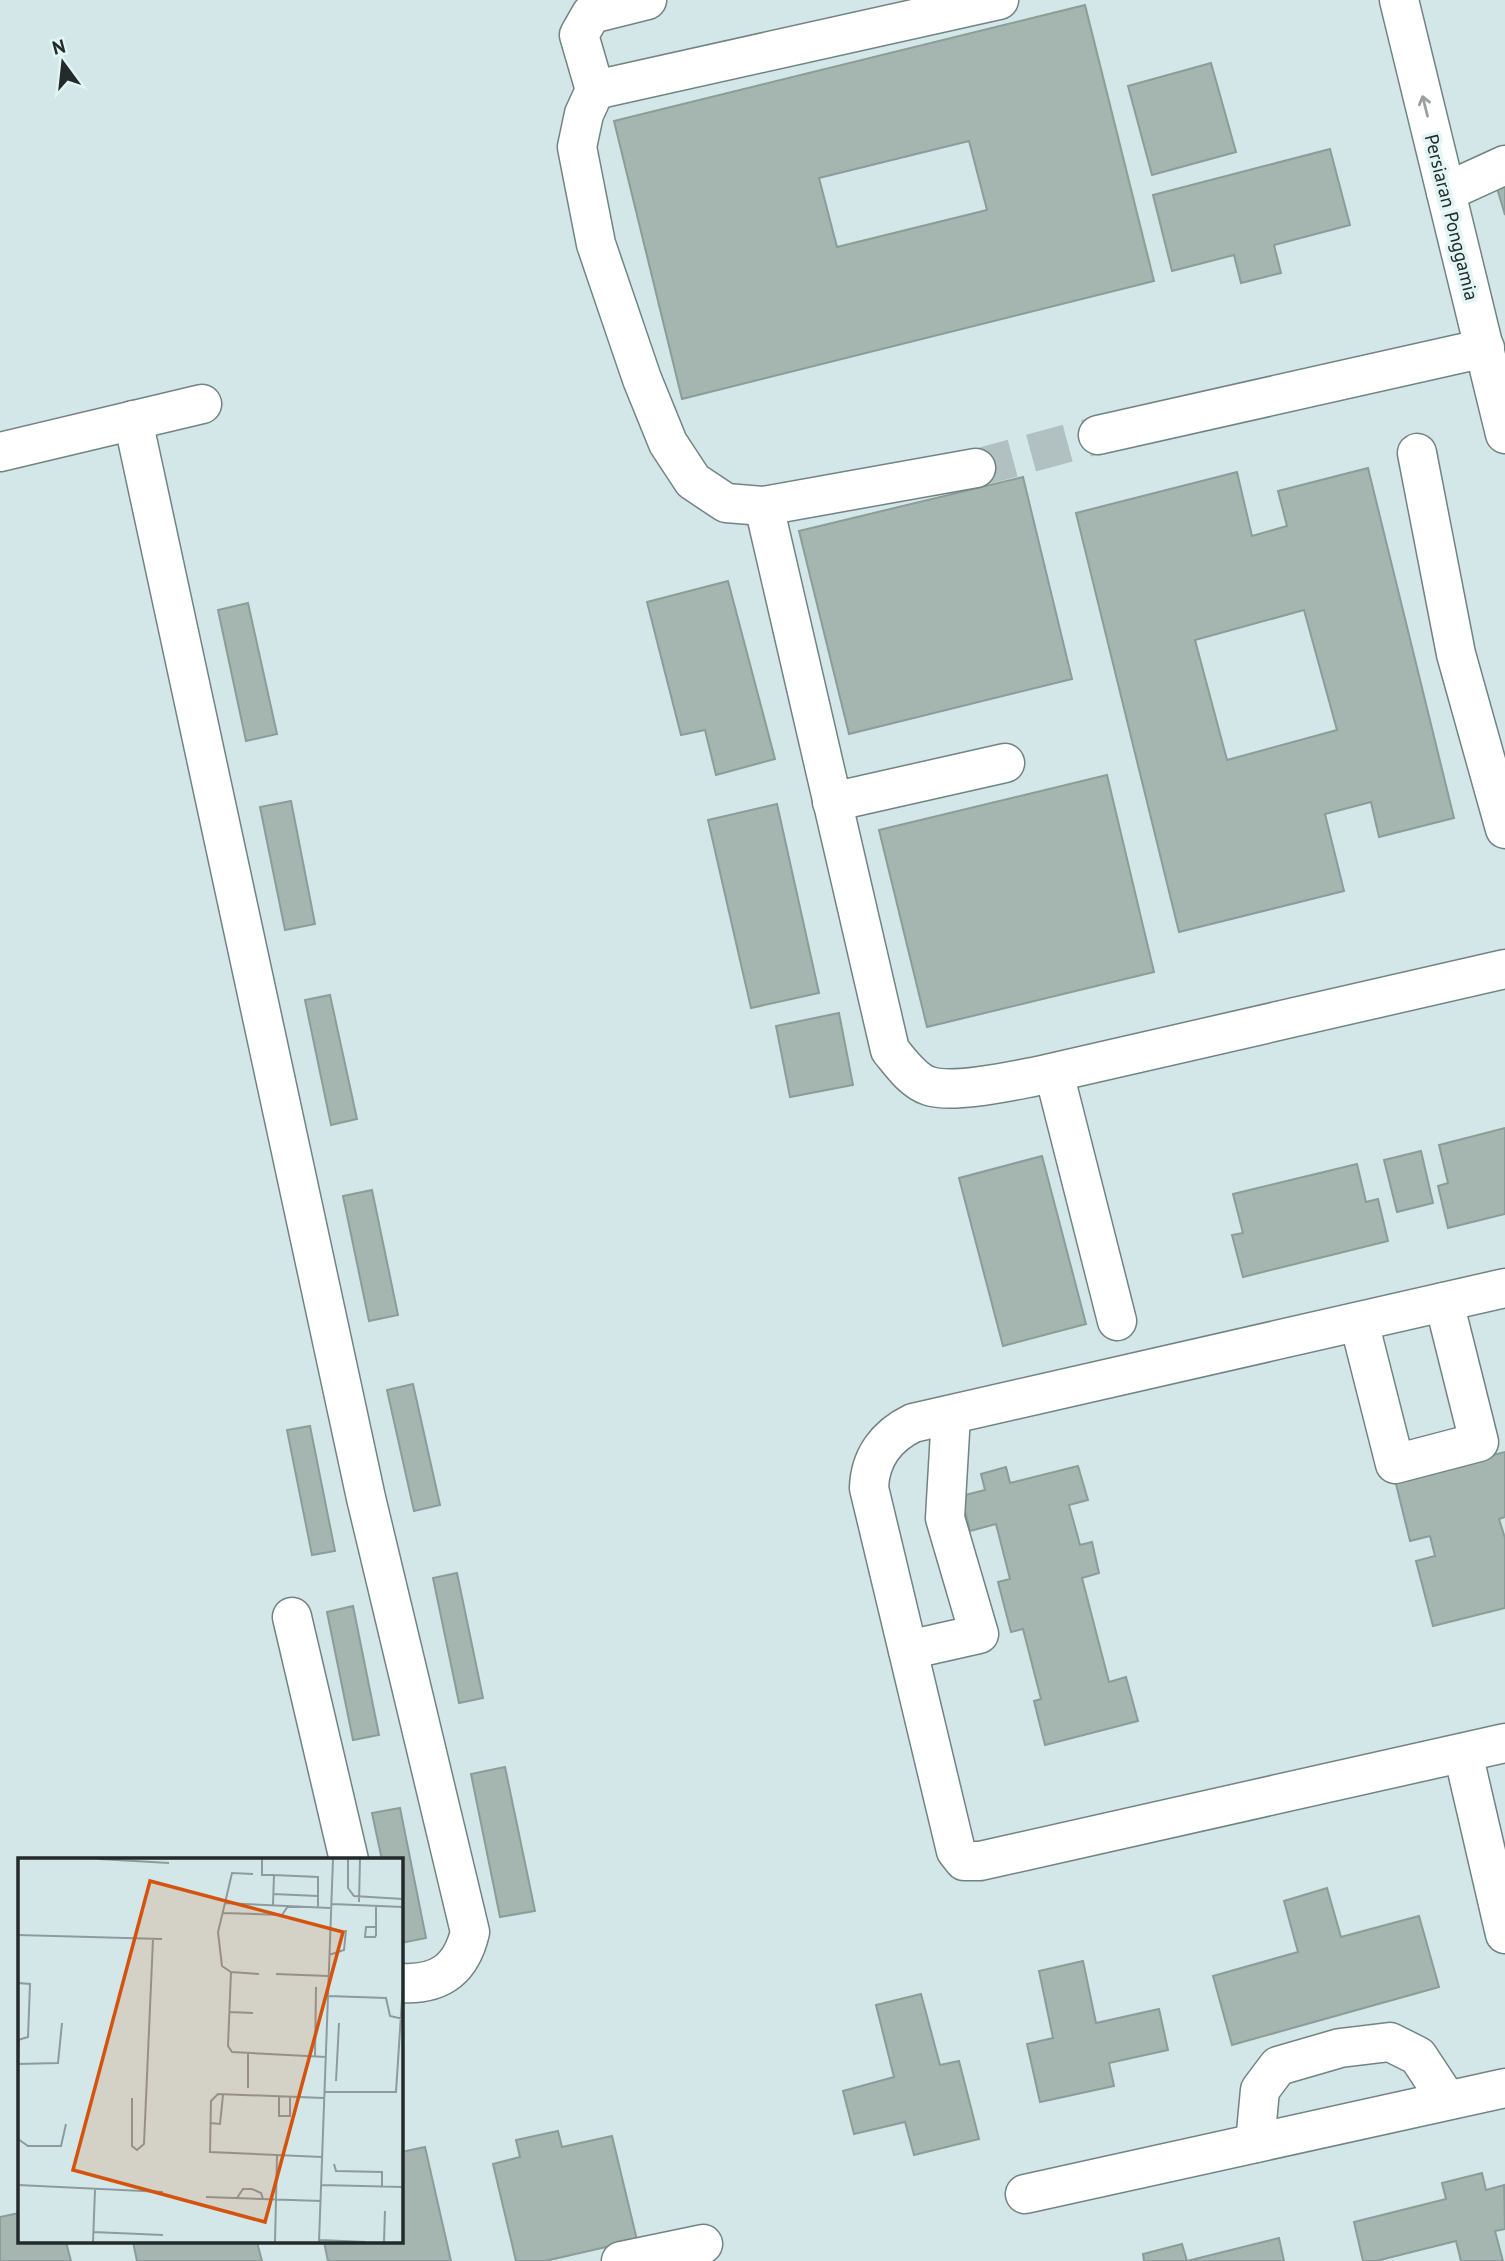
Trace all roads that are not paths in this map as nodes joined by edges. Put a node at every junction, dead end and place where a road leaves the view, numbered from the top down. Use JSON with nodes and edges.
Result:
{"nodes":[{"id":1,"x":647,"y":0,"type":"edge"},
{"id":2,"x":999,"y":0,"type":"edge"},
{"id":3,"x":1398,"y":0,"type":"edge"},
{"id":4,"x":589,"y":7,"type":"edge"},
{"id":5,"x":595,"y":90,"type":"junction"},
{"id":6,"x":1505,"y":165,"type":"edge"},
{"id":7,"x":1446,"y":192,"type":"junction"},
{"id":8,"x":1485,"y":348,"type":"junction"},
{"id":9,"x":202,"y":404,"type":"dead end"},
{"id":10,"x":133,"y":420,"type":"junction"},
{"id":11,"x":1505,"y":434,"type":"edge"},
{"id":12,"x":1098,"y":435,"type":"tunnel mouth"},
{"id":13,"x":0,"y":452,"type":"edge"},
{"id":14,"x":1417,"y":453,"type":"dead end"},
{"id":15,"x":976,"y":468,"type":"tunnel mouth"},
{"id":16,"x":764,"y":506,"type":"junction"},
{"id":17,"x":1005,"y":763,"type":"dead end"},
{"id":18,"x":832,"y":802,"type":"junction"},
{"id":19,"x":1505,"y":829,"type":"edge"},
{"id":20,"x":1505,"y":969,"type":"edge"},
{"id":21,"x":1054,"y":1073,"type":"junction"},
{"id":22,"x":1505,"y":1288,"type":"edge"},
{"id":23,"x":1444,"y":1302,"type":"junction"},
{"id":24,"x":1116,"y":1321,"type":"dead end"},
{"id":25,"x":1359,"y":1321,"type":"junction"},
{"id":26,"x":951,"y":1415,"type":"junction"},
{"id":27,"x":292,"y":1617,"type":"dead end"},
{"id":28,"x":908,"y":1650,"type":"junction"},
{"id":29,"x":1505,"y":1744,"type":"edge"},
{"id":30,"x":1463,"y":1753,"type":"junction"},
{"id":31,"x":349,"y":1858,"type":"edge"},
{"id":32,"x":1505,"y":1934,"type":"edge"},
{"id":33,"x":402,"y":1983,"type":"edge"},
{"id":34,"x":1505,"y":2088,"type":"edge"},
{"id":35,"x":1447,"y":2100,"type":"junction"},
{"id":36,"x":1255,"y":2143,"type":"junction"},
{"id":37,"x":1025,"y":2194,"type":"dead end"},
{"id":38,"x":703,"y":2244,"type":"dead end"},
{"id":39,"x":621,"y":2261,"type":"edge"}],
"edges":[{"from":1,"to":4,"type":"street"},
{"from":2,"to":5,"type":"street"},
{"from":7,"to":3,"type":"street","name":"Persiaran Ponggamia","one_way":true},
{"from":4,"to":5,"type":"street"},
{"from":5,"to":16,"type":"street"},
{"from":6,"to":7,"type":"street"},
{"from":7,"to":8,"type":"street","name":"Persiaran Ponggamia"},
{"from":8,"to":11,"type":"street","name":"Persiaran Ponggamia"},
{"from":8,"to":12,"type":"street"},
{"from":9,"to":10,"type":"street"},
{"from":10,"to":13,"type":"street"},
{"from":10,"to":33,"type":"street"},
{"from":14,"to":19,"type":"street"},
{"from":15,"to":16,"type":"street"},
{"from":16,"to":18,"type":"street"},
{"from":17,"to":18,"type":"street"},
{"from":18,"to":21,"type":"street"},
{"from":20,"to":21,"type":"street"},
{"from":21,"to":24,"type":"street"},
{"from":22,"to":23,"type":"street"},
{"from":23,"to":25,"type":"street"},
{"from":23,"to":25,"type":"street"},
{"from":25,"to":26,"type":"street"},
{"from":26,"to":28,"type":"street"},
{"from":26,"to":28,"type":"street"},
{"from":27,"to":31,"type":"street"},
{"from":28,"to":30,"type":"street"},
{"from":29,"to":30,"type":"street"},
{"from":30,"to":32,"type":"street"},
{"from":34,"to":35,"type":"street"},
{"from":35,"to":36,"type":"street"},
{"from":35,"to":36,"type":"street"},
{"from":36,"to":37,"type":"street"},
{"from":38,"to":39,"type":"street"}]}
